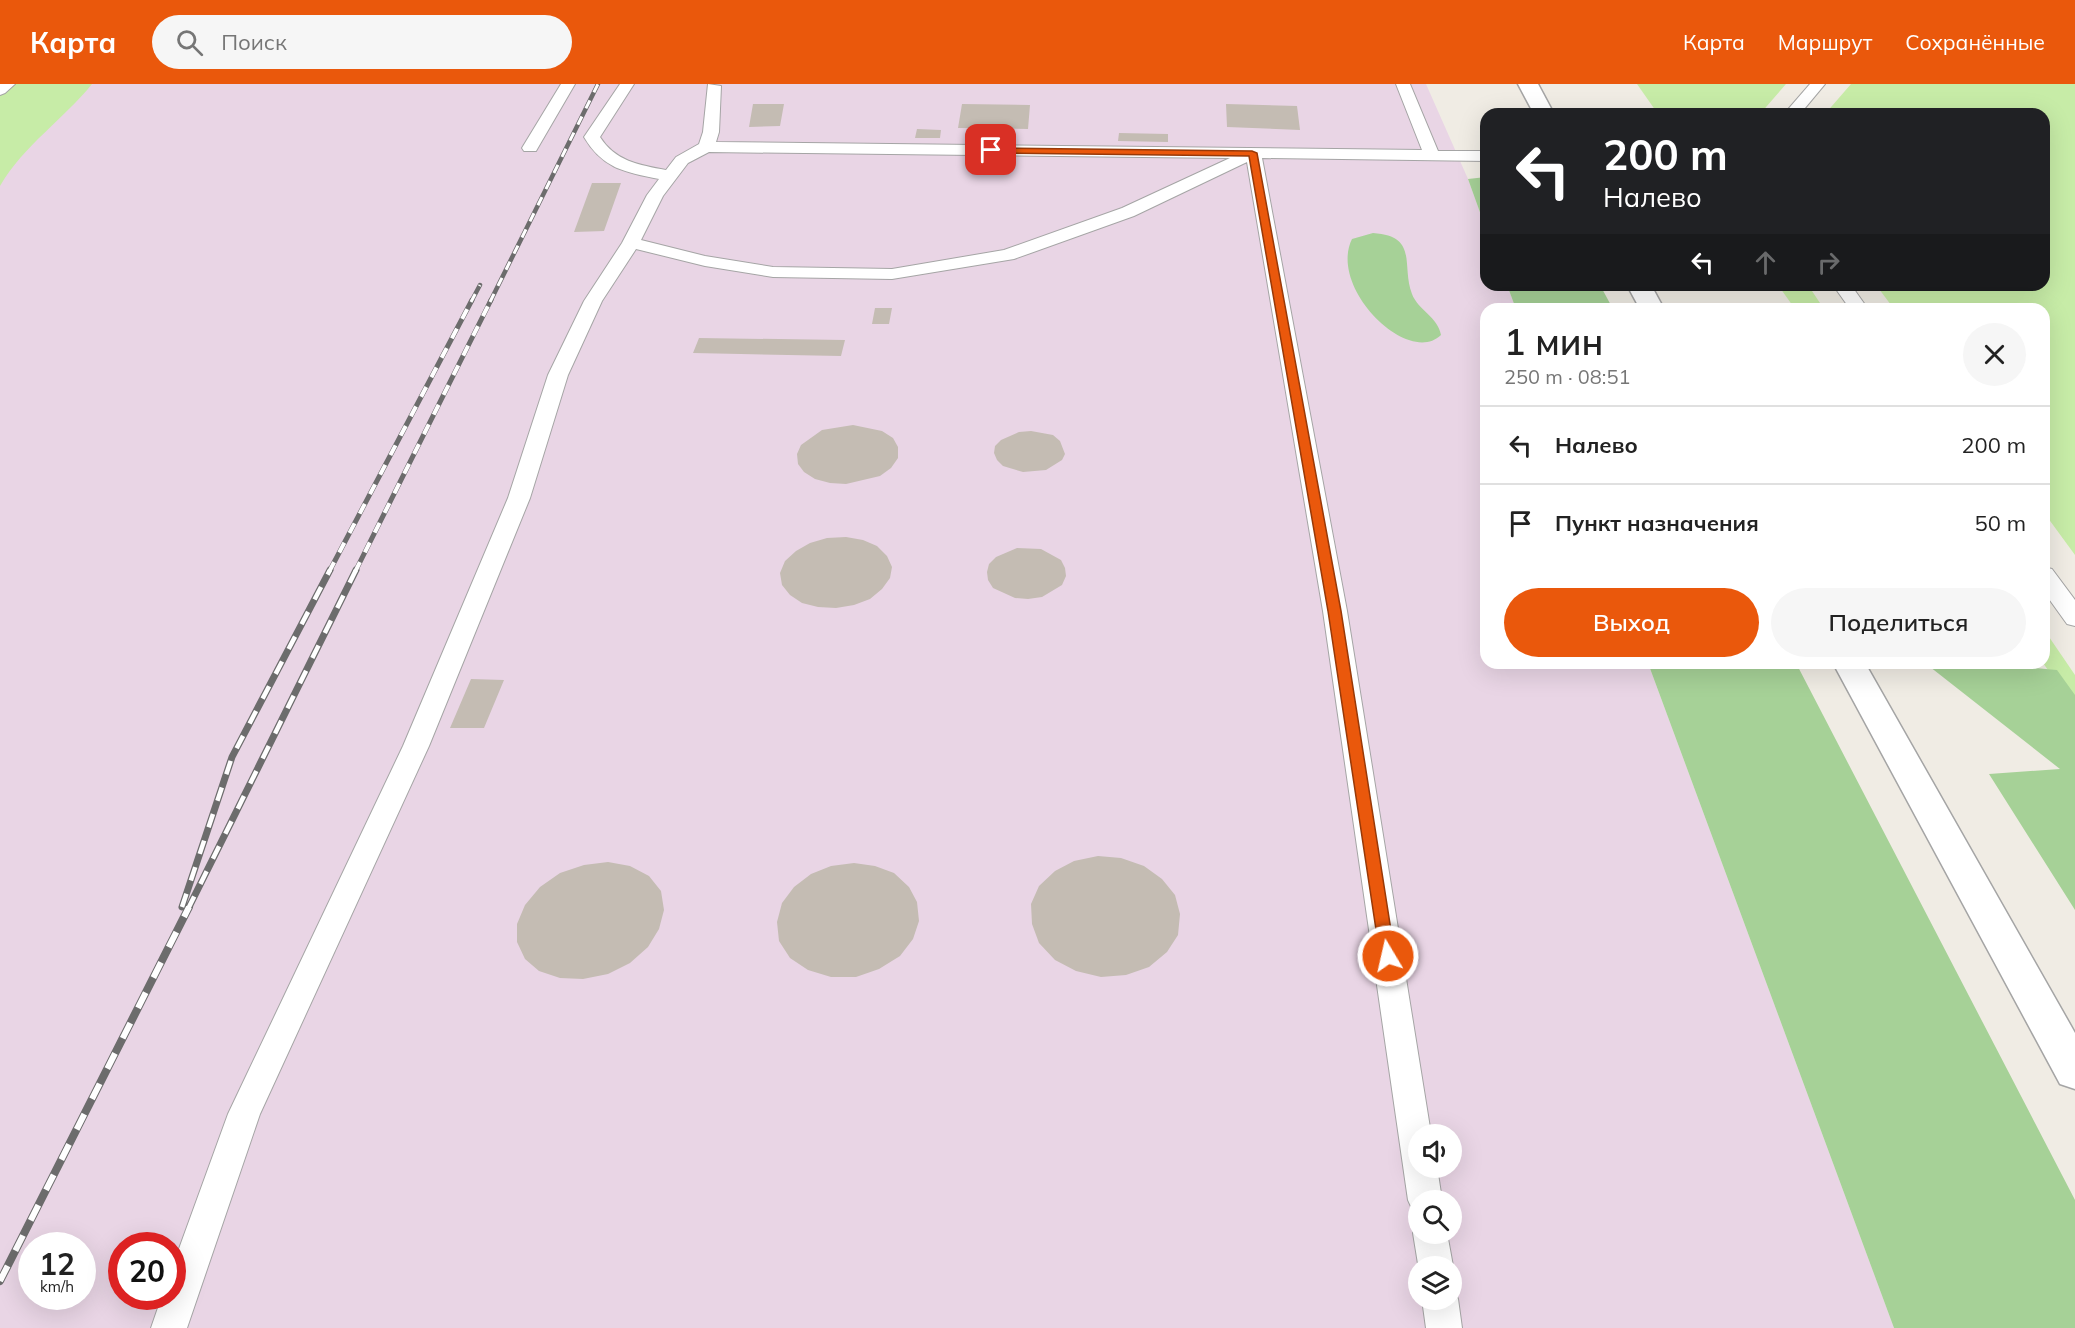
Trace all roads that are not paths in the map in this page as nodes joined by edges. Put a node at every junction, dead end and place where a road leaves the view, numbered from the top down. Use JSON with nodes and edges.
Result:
{"nodes":[{"id":1,"x":8,"y":84,"type":"edge"},
{"id":2,"x":568,"y":84,"type":"edge"},
{"id":3,"x":627,"y":84,"type":"edge"},
{"id":4,"x":1403,"y":84,"type":"edge"},
{"id":5,"x":1528,"y":84,"type":"edge"},
{"id":6,"x":1818,"y":84,"type":"edge"},
{"id":7,"x":714,"y":86,"type":"dead end"},
{"id":8,"x":0,"y":90,"type":"edge"},
{"id":9,"x":1541,"y":108,"type":"edge"},
{"id":10,"x":1797,"y":108,"type":"edge"},
{"id":11,"x":705,"y":147,"type":"junction"},
{"id":12,"x":530,"y":148,"type":"dead end"},
{"id":13,"x":1252,"y":153,"type":"junction"},
{"id":14,"x":1431,"y":156,"type":"junction"},
{"id":15,"x":1480,"y":156,"type":"edge"},
{"id":16,"x":670,"y":176,"type":"junction"},
{"id":17,"x":631,"y":243,"type":"junction"},
{"id":18,"x":2050,"y":583,"type":"edge"},
{"id":19,"x":2075,"y":618,"type":"edge"},
{"id":20,"x":1852,"y":669,"type":"edge"},
{"id":21,"x":2075,"y":1071,"type":"edge"},
{"id":22,"x":1413,"y":1124,"type":"edge"},
{"id":23,"x":1442,"y":1310,"type":"edge"},
{"id":24,"x":169,"y":1328,"type":"edge"},
{"id":25,"x":1444,"y":1328,"type":"edge"}],
"edges":[{"from":1,"to":8,"type":"lane"},
{"from":2,"to":12,"type":"lane"},
{"from":3,"to":16,"type":"lane"},
{"from":4,"to":14,"type":"lane"},
{"from":5,"to":9,"type":"street"},
{"from":6,"to":10,"type":"lane"},
{"from":7,"to":11,"type":"lane"},
{"from":11,"to":13,"type":"lane"},
{"from":11,"to":16,"type":"lane"},
{"from":13,"to":14,"type":"lane"},
{"from":13,"to":17,"type":"lane"},
{"from":13,"to":22,"type":"lane"},
{"from":14,"to":15,"type":"lane"},
{"from":16,"to":17,"type":"lane"},
{"from":17,"to":24,"type":"lane"},
{"from":18,"to":19,"type":"lane"},
{"from":20,"to":21,"type":"street"},
{"from":23,"to":25,"type":"lane"}]}
